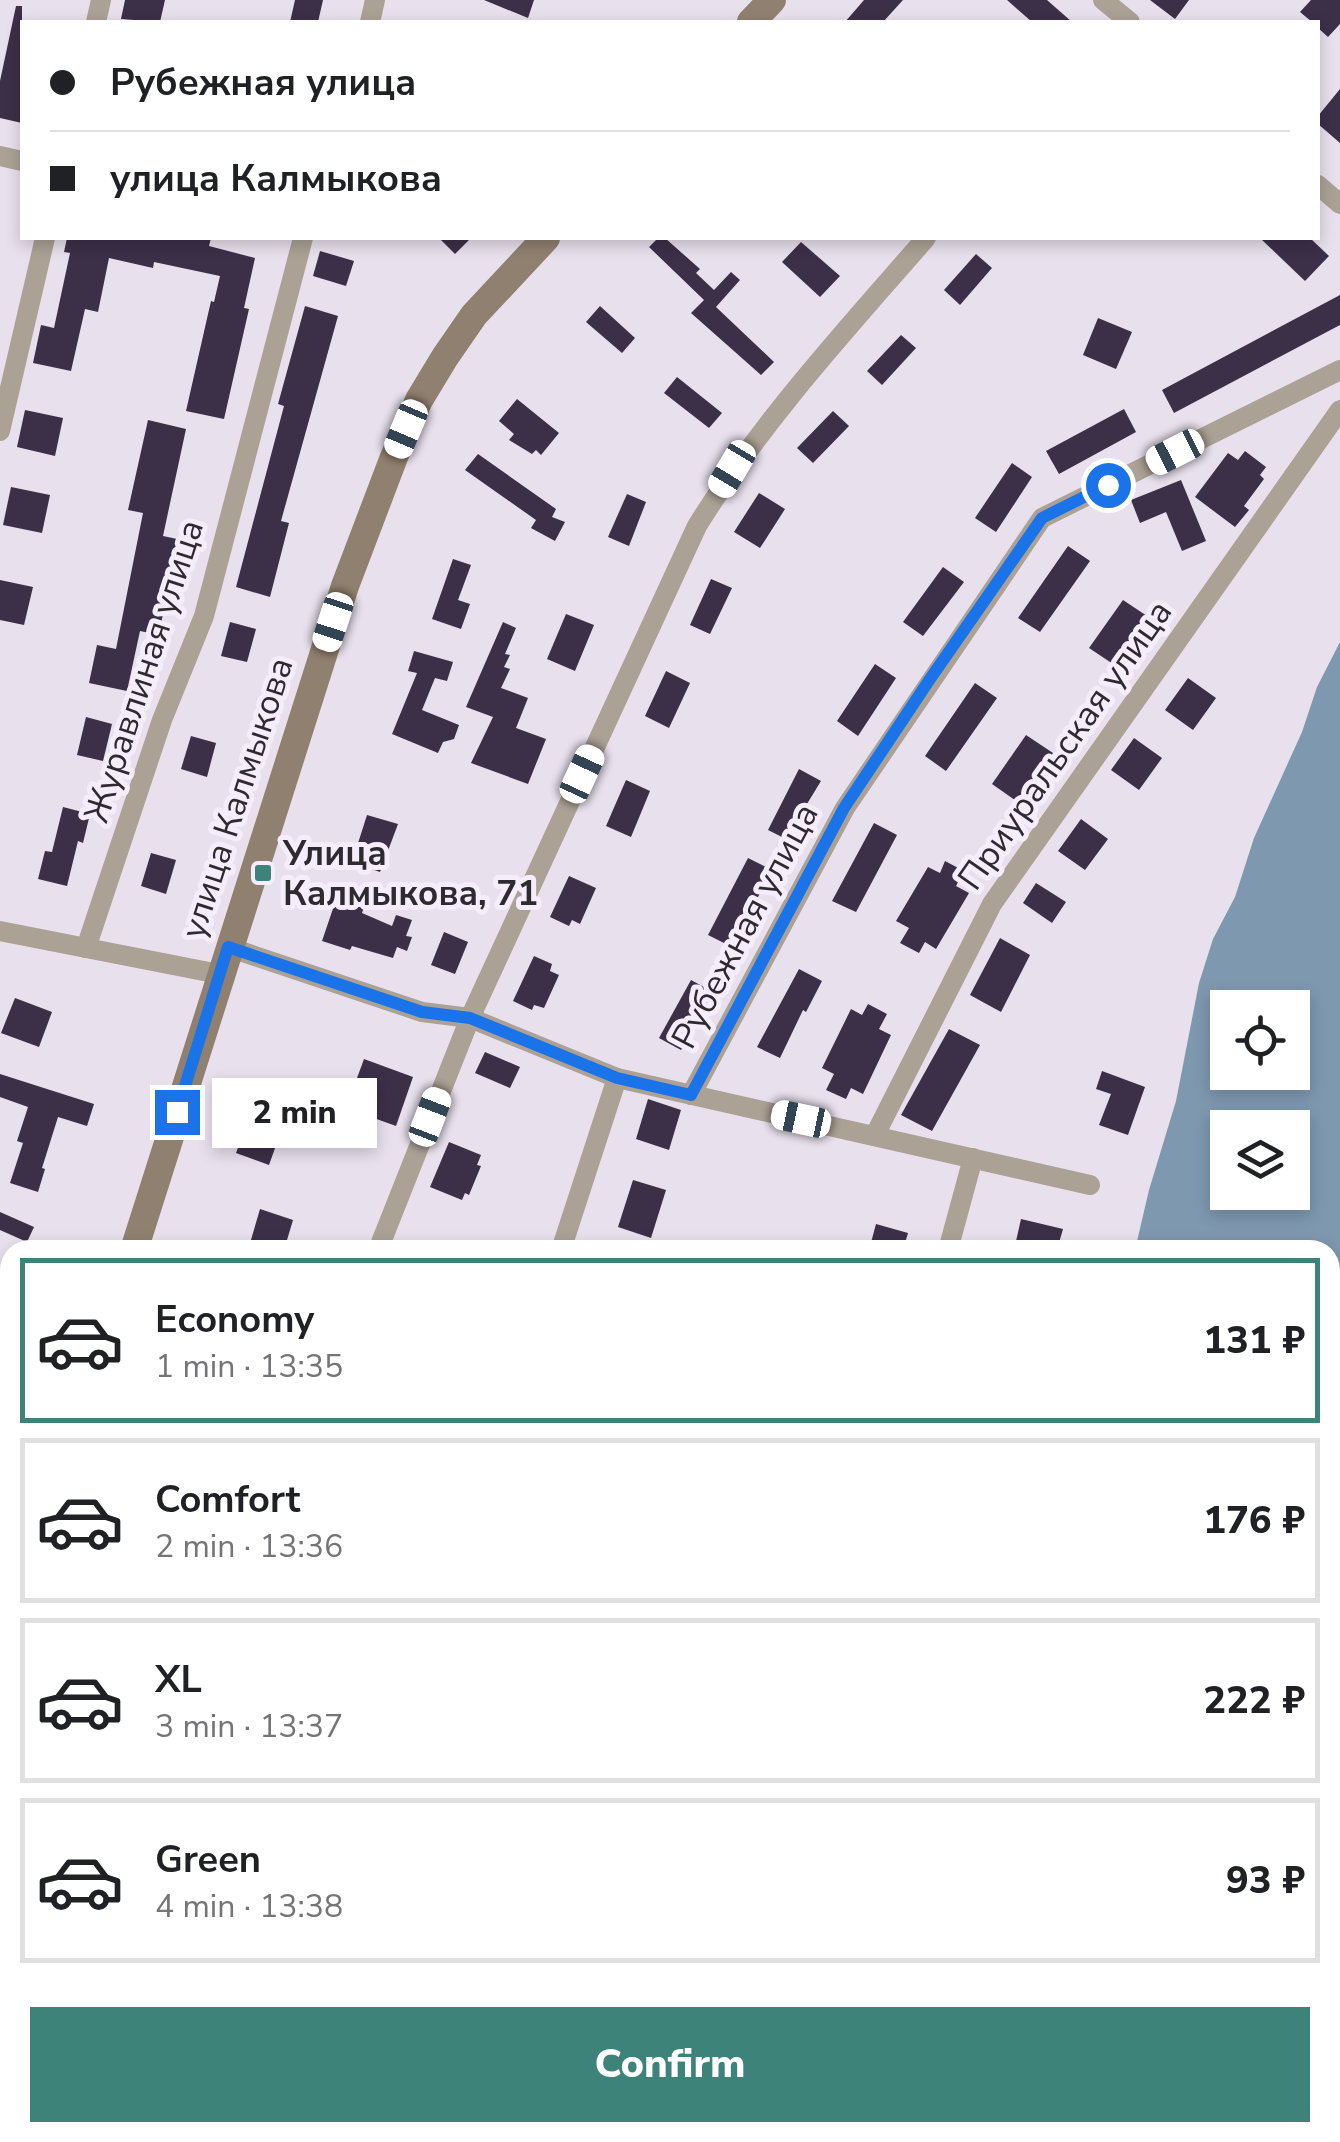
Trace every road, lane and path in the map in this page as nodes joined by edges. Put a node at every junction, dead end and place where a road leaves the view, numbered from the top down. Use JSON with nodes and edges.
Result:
{"nodes":[{"id":1,"x":772,"y":0,"type":"edge"},
{"id":2,"x":752,"y":20,"type":"edge"},
{"id":3,"x":1320,"y":187,"type":"edge"},
{"id":4,"x":1340,"y":204,"type":"edge"},
{"id":5,"x":46,"y":240,"type":"edge"},
{"id":6,"x":302,"y":240,"type":"edge"},
{"id":7,"x":544,"y":240,"type":"edge"},
{"id":8,"x":924,"y":240,"type":"edge"},
{"id":9,"x":1340,"y":370,"type":"edge"},
{"id":10,"x":1340,"y":410,"type":"edge"},
{"id":11,"x":0,"y":431,"type":"edge"},
{"id":12,"x":0,"y":931,"type":"edge"},
{"id":13,"x":86,"y":948,"type":"junction"},
{"id":14,"x":224,"y":961,"type":"junction"},
{"id":15,"x":470,"y":1018,"type":"junction"},
{"id":16,"x":617,"y":1078,"type":"junction"},
{"id":17,"x":691,"y":1095,"type":"junction"},
{"id":18,"x":875,"y":1135,"type":"junction"},
{"id":19,"x":973,"y":1158,"type":"junction"},
{"id":20,"x":1090,"y":1186,"type":"dead end"},
{"id":21,"x":137,"y":1240,"type":"edge"},
{"id":22,"x":382,"y":1240,"type":"edge"},
{"id":23,"x":564,"y":1240,"type":"edge"},
{"id":24,"x":951,"y":1240,"type":"edge"}],
"edges":[{"from":1,"to":2,"type":"main road"},
{"from":3,"to":4,"type":"street"},
{"from":5,"to":11,"type":"street"},
{"from":6,"to":13,"type":"street","name":"Журавлиная улица"},
{"from":7,"to":14,"type":"main road","name":"улица Калмыкова"},
{"from":8,"to":15,"type":"street"},
{"from":9,"to":17,"type":"street","name":"Рубежная улица"},
{"from":10,"to":18,"type":"street","name":"Приуральская улица"},
{"from":12,"to":13,"type":"street"},
{"from":13,"to":14,"type":"street"},
{"from":14,"to":15,"type":"street"},
{"from":14,"to":21,"type":"main road","name":"улица Калмыкова"},
{"from":15,"to":16,"type":"street"},
{"from":15,"to":22,"type":"street"},
{"from":16,"to":17,"type":"street"},
{"from":16,"to":23,"type":"street"},
{"from":17,"to":18,"type":"street"},
{"from":18,"to":19,"type":"street"},
{"from":19,"to":20,"type":"street"},
{"from":19,"to":24,"type":"street"}]}
